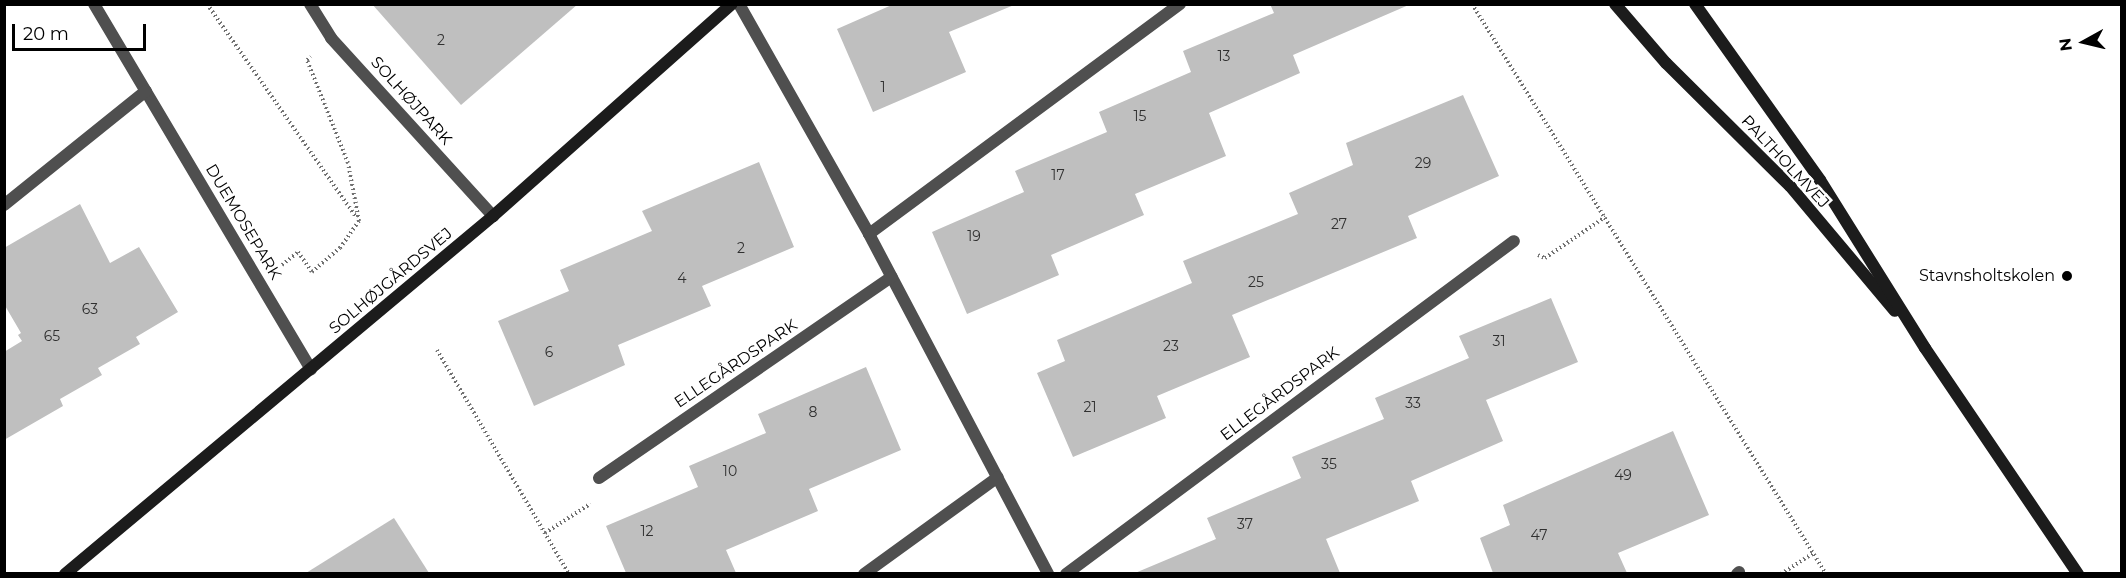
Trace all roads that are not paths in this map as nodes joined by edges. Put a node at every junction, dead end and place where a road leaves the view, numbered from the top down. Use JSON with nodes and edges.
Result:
{"nodes":[{"id":1,"x":94,"y":4,"type":"edge"},
{"id":2,"x":310,"y":4,"type":"edge"},
{"id":3,"x":732,"y":4,"type":"edge"},
{"id":4,"x":739,"y":4,"type":"edge"},
{"id":5,"x":1180,"y":4,"type":"edge"},
{"id":6,"x":1615,"y":4,"type":"edge"},
{"id":7,"x":1695,"y":4,"type":"edge"},
{"id":8,"x":146,"y":91,"type":"junction"},
{"id":9,"x":4,"y":205,"type":"edge"},
{"id":10,"x":493,"y":216,"type":"junction"},
{"id":11,"x":869,"y":234,"type":"junction"},
{"id":12,"x":1514,"y":241,"type":"road end"},
{"id":13,"x":892,"y":277,"type":"junction"},
{"id":14,"x":1925,"y":348,"type":"junction"},
{"id":15,"x":311,"y":370,"type":"junction"},
{"id":16,"x":998,"y":477,"type":"junction"},
{"id":17,"x":599,"y":478,"type":"road end"},
{"id":18,"x":65,"y":573,"type":"edge"},
{"id":19,"x":864,"y":573,"type":"edge"},
{"id":20,"x":1048,"y":573,"type":"edge"},
{"id":21,"x":1066,"y":573,"type":"edge"},
{"id":22,"x":2078,"y":573,"type":"edge"}],
"edges":[{"from":1,"to":8,"type":"street","name":"DUEMOSEPARK"},
{"from":2,"to":10,"type":"street","name":"SOLHØJPARK"},
{"from":3,"to":10,"type":"street","name":"SOLHØJGÅRDSVEJ"},
{"from":4,"to":11,"type":"street"},
{"from":5,"to":11,"type":"street"},
{"from":6,"to":14,"type":"street","name":"PALTHOLMVEJ"},
{"from":7,"to":14,"type":"street","name":"PALTHOLMVEJ"},
{"from":8,"to":9,"type":"street"},
{"from":8,"to":15,"type":"street","name":"DUEMOSEPARK"},
{"from":10,"to":15,"type":"street","name":"SOLHØJGÅRDSVEJ"},
{"from":11,"to":13,"type":"street"},
{"from":12,"to":21,"type":"street","name":"ELLEGÅRDSPARK"},
{"from":13,"to":16,"type":"street"},
{"from":13,"to":17,"type":"street","name":"ELLEGÅRDSPARK"},
{"from":14,"to":22,"type":"street","name":"PALTHOLMVEJ"},
{"from":15,"to":18,"type":"street","name":"SOLHØJGÅRDSVEJ"},
{"from":16,"to":19,"type":"street"},
{"from":16,"to":20,"type":"street"}]}
